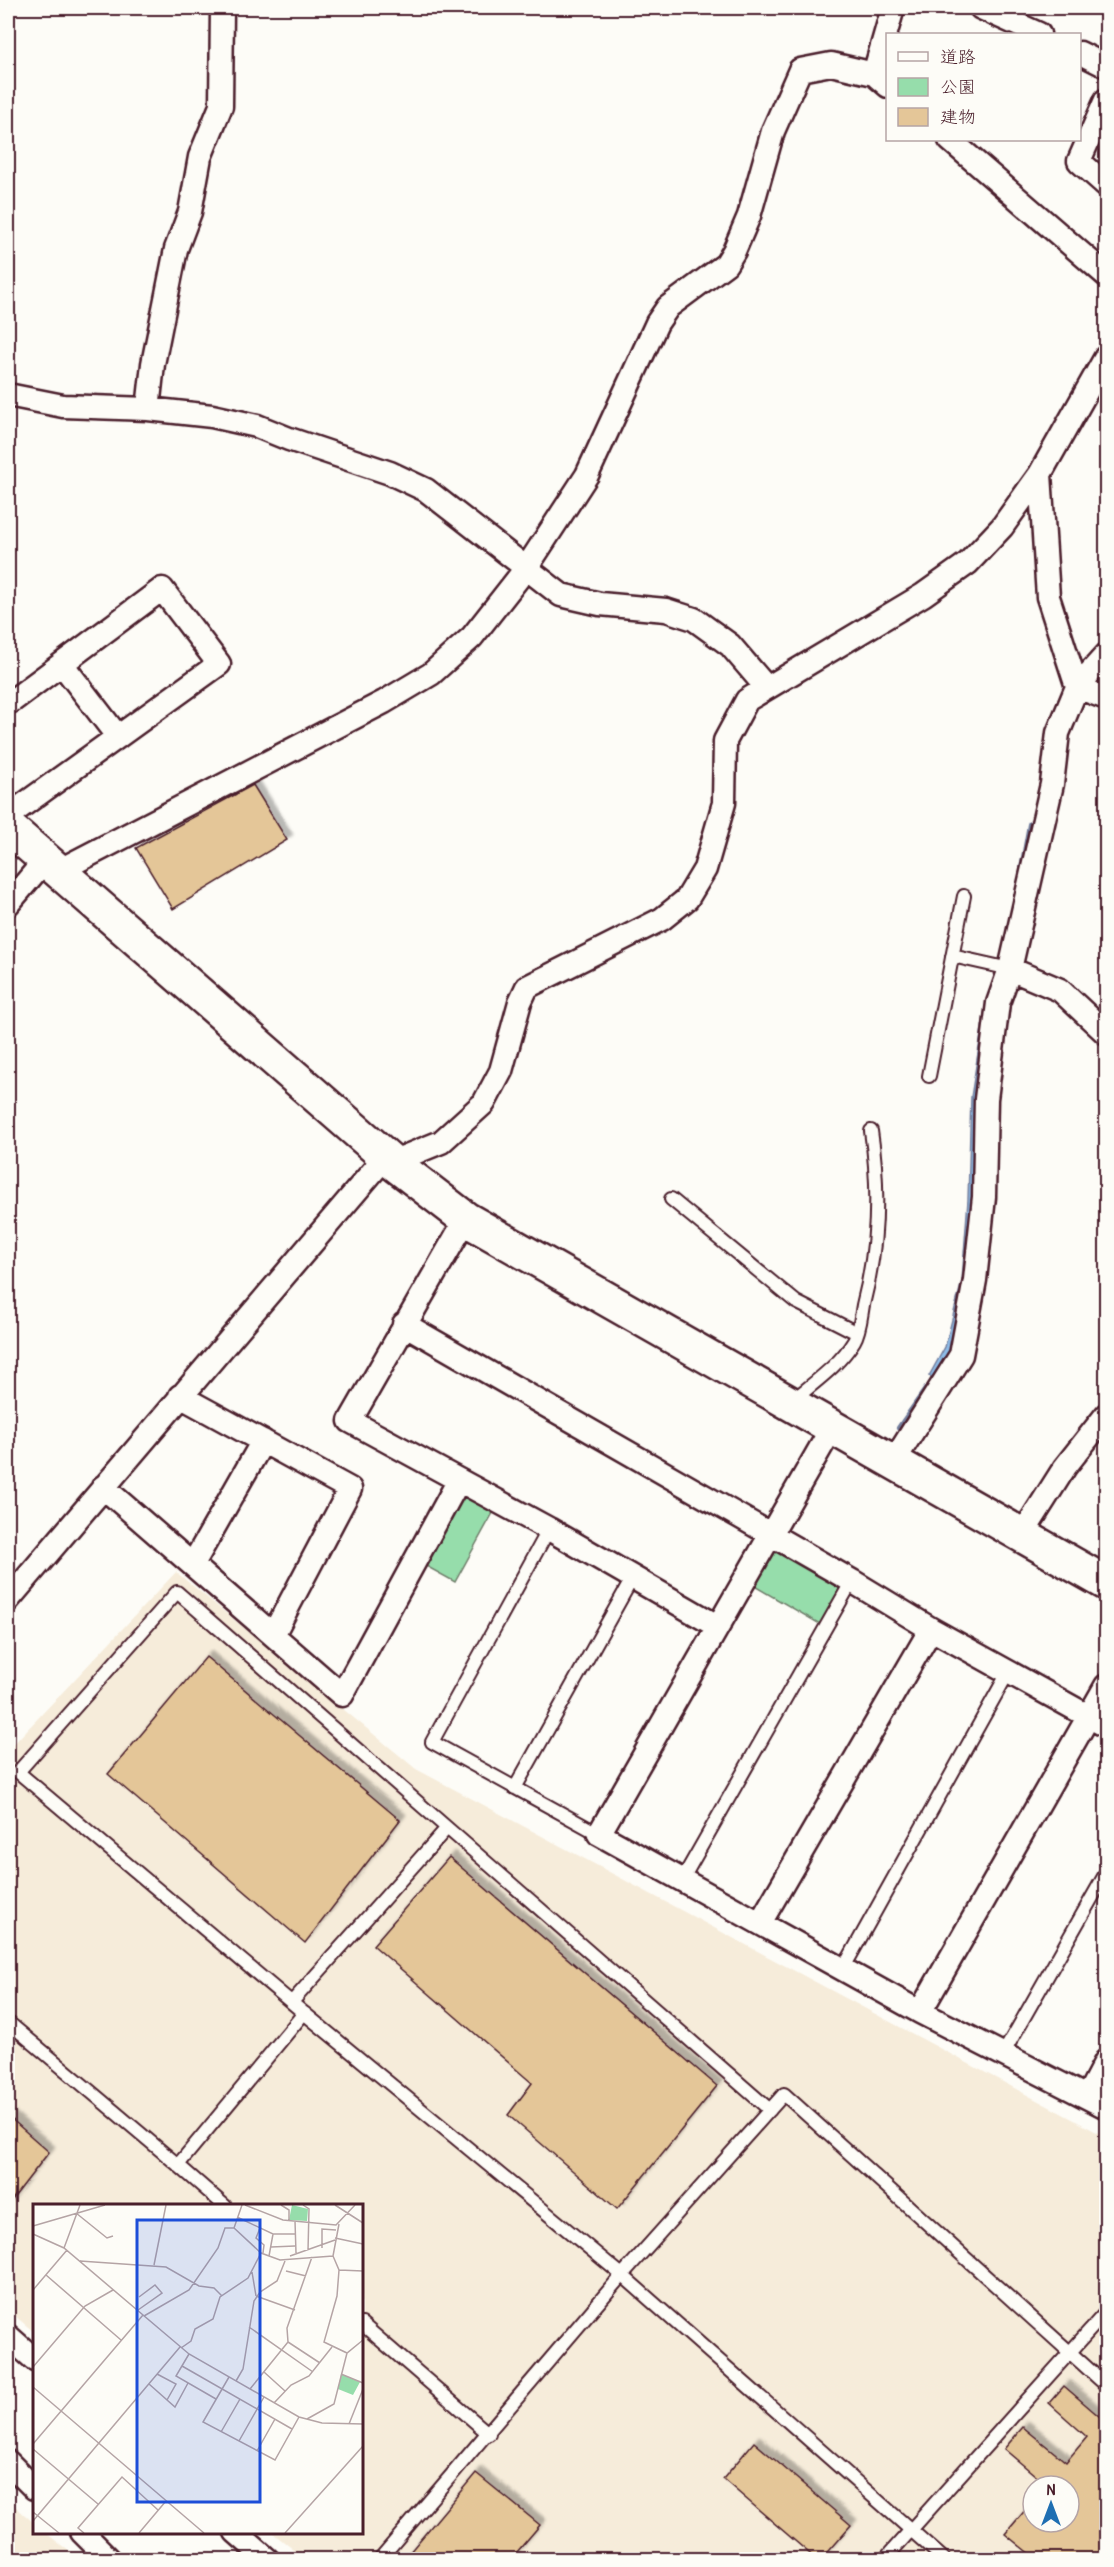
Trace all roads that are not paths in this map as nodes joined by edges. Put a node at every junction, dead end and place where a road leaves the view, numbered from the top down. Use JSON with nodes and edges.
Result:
{"nodes":[{"id":1,"x":222,"y":8,"type":"edge"},
{"id":2,"x":893,"y":8,"type":"edge"},
{"id":3,"x":981,"y":8,"type":"edge"},
{"id":4,"x":889,"y":33,"type":"edge"},
{"id":5,"x":1037,"y":33,"type":"edge"},
{"id":6,"x":886,"y":50,"type":"edge"},
{"id":7,"x":1081,"y":53,"type":"edge"},
{"id":8,"x":1107,"y":66,"type":"edge"},
{"id":9,"x":881,"y":80,"type":"edge"},
{"id":10,"x":1107,"y":100,"type":"edge"},
{"id":11,"x":951,"y":141,"type":"edge"},
{"id":12,"x":1107,"y":185,"type":"edge"},
{"id":13,"x":1107,"y":275,"type":"edge"},
{"id":14,"x":1107,"y":357,"type":"edge"},
{"id":15,"x":8,"y":395,"type":"edge"},
{"id":16,"x":148,"y":409,"type":"junction"},
{"id":17,"x":1040,"y":474,"type":"junction"},
{"id":18,"x":527,"y":567,"type":"junction"},
{"id":19,"x":1107,"y":655,"type":"edge"},
{"id":20,"x":62,"y":664,"type":"junction"},
{"id":21,"x":766,"y":687,"type":"junction"},
{"id":22,"x":1077,"y":687,"type":"junction"},
{"id":23,"x":1107,"y":698,"type":"edge"},
{"id":24,"x":12,"y":701,"type":"dead end"},
{"id":25,"x":118,"y":737,"type":"junction"},
{"id":26,"x":8,"y":816,"type":"edge"},
{"id":27,"x":8,"y":827,"type":"edge"},
{"id":28,"x":53,"y":865,"type":"junction"},
{"id":29,"x":964,"y":896,"type":"dead end"},
{"id":30,"x":8,"y":904,"type":"edge"},
{"id":31,"x":952,"y":956,"type":"junction"},
{"id":32,"x":1010,"y":969,"type":"junction"},
{"id":33,"x":1107,"y":1033,"type":"edge"},
{"id":34,"x":930,"y":1076,"type":"dead end"},
{"id":35,"x":871,"y":1131,"type":"dead end"},
{"id":36,"x":389,"y":1159,"type":"junction"},
{"id":37,"x":671,"y":1199,"type":"dead end"},
{"id":38,"x":466,"y":1219,"type":"junction"},
{"id":39,"x":405,"y":1324,"type":"junction"},
{"id":40,"x":857,"y":1333,"type":"junction"},
{"id":41,"x":180,"y":1396,"type":"junction"},
{"id":42,"x":791,"y":1402,"type":"junction"},
{"id":43,"x":1107,"y":1415,"type":"edge"},
{"id":44,"x":833,"y":1426,"type":"junction"},
{"id":45,"x":263,"y":1441,"type":"junction"},
{"id":46,"x":894,"y":1461,"type":"junction"},
{"id":47,"x":459,"y":1480,"type":"junction"},
{"id":48,"x":104,"y":1486,"type":"junction"},
{"id":49,"x":549,"y":1529,"type":"junction"},
{"id":50,"x":770,"y":1534,"type":"junction"},
{"id":51,"x":1022,"y":1535,"type":"junction"},
{"id":52,"x":193,"y":1564,"type":"junction"},
{"id":53,"x":633,"y":1577,"type":"junction"},
{"id":54,"x":852,"y":1581,"type":"junction"},
{"id":55,"x":1107,"y":1583,"type":"edge"},
{"id":56,"x":8,"y":1600,"type":"edge"},
{"id":57,"x":717,"y":1626,"type":"junction"},
{"id":58,"x":931,"y":1629,"type":"junction"},
{"id":59,"x":273,"y":1635,"type":"junction"},
{"id":60,"x":1009,"y":1671,"type":"junction"},
{"id":61,"x":1107,"y":1686,"type":"edge"},
{"id":62,"x":1098,"y":1721,"type":"edge"},
{"id":63,"x":515,"y":1788,"type":"junction"},
{"id":64,"x":447,"y":1827,"type":"junction"},
{"id":65,"x":599,"y":1834,"type":"junction"},
{"id":66,"x":1107,"y":1873,"type":"edge"},
{"id":67,"x":682,"y":1880,"type":"junction"},
{"id":68,"x":760,"y":1923,"type":"junction"},
{"id":69,"x":843,"y":1969,"type":"junction"},
{"id":70,"x":292,"y":2002,"type":"junction"},
{"id":71,"x":920,"y":2012,"type":"junction"},
{"id":72,"x":304,"y":2013,"type":"junction"},
{"id":73,"x":8,"y":2022,"type":"edge"},
{"id":74,"x":1003,"y":2054,"type":"junction"},
{"id":75,"x":1107,"y":2061,"type":"edge"},
{"id":76,"x":1097,"y":2102,"type":"edge"},
{"id":77,"x":770,"y":2110,"type":"junction"},
{"id":78,"x":178,"y":2164,"type":"junction"},
{"id":79,"x":224,"y":2204,"type":"edge"},
{"id":80,"x":622,"y":2275,"type":"junction"},
{"id":81,"x":1107,"y":2312,"type":"edge"},
{"id":82,"x":363,"y":2325,"type":"edge"},
{"id":83,"x":8,"y":2336,"type":"edge"},
{"id":84,"x":1070,"y":2352,"type":"junction"},
{"id":85,"x":33,"y":2358,"type":"edge"},
{"id":86,"x":1107,"y":2385,"type":"edge"},
{"id":87,"x":489,"y":2434,"type":"junction"},
{"id":88,"x":8,"y":2462,"type":"edge"},
{"id":89,"x":33,"y":2487,"type":"edge"},
{"id":90,"x":910,"y":2529,"type":"junction"},
{"id":91,"x":84,"y":2534,"type":"edge"},
{"id":92,"x":238,"y":2534,"type":"edge"},
{"id":93,"x":259,"y":2557,"type":"edge"},
{"id":94,"x":110,"y":2559,"type":"edge"},
{"id":95,"x":379,"y":2559,"type":"edge"},
{"id":96,"x":884,"y":2559,"type":"edge"},
{"id":97,"x":945,"y":2559,"type":"edge"}],
"edges":[{"from":1,"to":16,"type":"street"},
{"from":2,"to":4,"type":"street"},
{"from":3,"to":5,"type":"street"},
{"from":6,"to":9,"type":"street"},
{"from":7,"to":8,"type":"street"},
{"from":9,"to":18,"type":"street"},
{"from":10,"to":12,"type":"street"},
{"from":11,"to":13,"type":"street"},
{"from":14,"to":17,"type":"street"},
{"from":15,"to":16,"type":"street"},
{"from":16,"to":18,"type":"street"},
{"from":17,"to":21,"type":"street"},
{"from":17,"to":22,"type":"street"},
{"from":18,"to":21,"type":"street"},
{"from":18,"to":28,"type":"street"},
{"from":19,"to":22,"type":"street"},
{"from":20,"to":24,"type":"street"},
{"from":20,"to":25,"type":"street"},
{"from":20,"to":25,"type":"street"},
{"from":21,"to":36,"type":"street"},
{"from":22,"to":23,"type":"street"},
{"from":22,"to":32,"type":"street"},
{"from":25,"to":26,"type":"street"},
{"from":27,"to":28,"type":"street"},
{"from":28,"to":30,"type":"street"},
{"from":28,"to":36,"type":"street"},
{"from":29,"to":31,"type":"lane"},
{"from":31,"to":32,"type":"lane"},
{"from":31,"to":34,"type":"lane"},
{"from":32,"to":33,"type":"street"},
{"from":32,"to":46,"type":"street"},
{"from":35,"to":40,"type":"lane"},
{"from":36,"to":38,"type":"street"},
{"from":36,"to":41,"type":"street"},
{"from":37,"to":40,"type":"lane"},
{"from":38,"to":39,"type":"street"},
{"from":38,"to":42,"type":"street"},
{"from":39,"to":47,"type":"street"},
{"from":39,"to":50,"type":"street"},
{"from":40,"to":42,"type":"lane"},
{"from":41,"to":45,"type":"street"},
{"from":41,"to":48,"type":"street"},
{"from":42,"to":44,"type":"street"},
{"from":43,"to":51,"type":"street"},
{"from":44,"to":46,"type":"street"},
{"from":44,"to":50,"type":"street"},
{"from":45,"to":52,"type":"street"},
{"from":45,"to":59,"type":"street"},
{"from":46,"to":51,"type":"street"},
{"from":47,"to":49,"type":"street"},
{"from":47,"to":59,"type":"street"},
{"from":48,"to":52,"type":"street"},
{"from":48,"to":56,"type":"street"},
{"from":49,"to":53,"type":"street"},
{"from":49,"to":63,"type":"lane"},
{"from":50,"to":54,"type":"street"},
{"from":50,"to":57,"type":"street"},
{"from":51,"to":55,"type":"street"},
{"from":52,"to":59,"type":"street"},
{"from":53,"to":57,"type":"street"},
{"from":53,"to":63,"type":"lane"},
{"from":54,"to":58,"type":"street"},
{"from":54,"to":67,"type":"lane"},
{"from":57,"to":65,"type":"street"},
{"from":58,"to":60,"type":"street"},
{"from":58,"to":68,"type":"street"},
{"from":60,"to":62,"type":"street"},
{"from":60,"to":69,"type":"lane"},
{"from":61,"to":62,"type":"street"},
{"from":62,"to":71,"type":"street"},
{"from":63,"to":65,"type":"lane"},
{"from":64,"to":70,"type":"lane"},
{"from":64,"to":70,"type":"lane"},
{"from":64,"to":77,"type":"lane"},
{"from":65,"to":67,"type":"street"},
{"from":66,"to":74,"type":"lane"},
{"from":67,"to":68,"type":"street"},
{"from":68,"to":69,"type":"street"},
{"from":69,"to":71,"type":"street"},
{"from":70,"to":72,"type":"lane"},
{"from":71,"to":74,"type":"street"},
{"from":72,"to":78,"type":"lane"},
{"from":72,"to":80,"type":"lane"},
{"from":73,"to":78,"type":"lane"},
{"from":74,"to":76,"type":"street"},
{"from":75,"to":76,"type":"street"},
{"from":77,"to":80,"type":"lane"},
{"from":77,"to":84,"type":"lane"},
{"from":78,"to":79,"type":"lane"},
{"from":80,"to":87,"type":"lane"},
{"from":80,"to":90,"type":"lane"},
{"from":81,"to":84,"type":"lane"},
{"from":82,"to":87,"type":"lane"},
{"from":83,"to":85,"type":"street"},
{"from":84,"to":86,"type":"lane"},
{"from":84,"to":90,"type":"lane"},
{"from":87,"to":95,"type":"lane"},
{"from":88,"to":89,"type":"street"},
{"from":90,"to":96,"type":"lane"},
{"from":90,"to":97,"type":"lane"},
{"from":91,"to":94,"type":"street"},
{"from":92,"to":93,"type":"street"}]}
